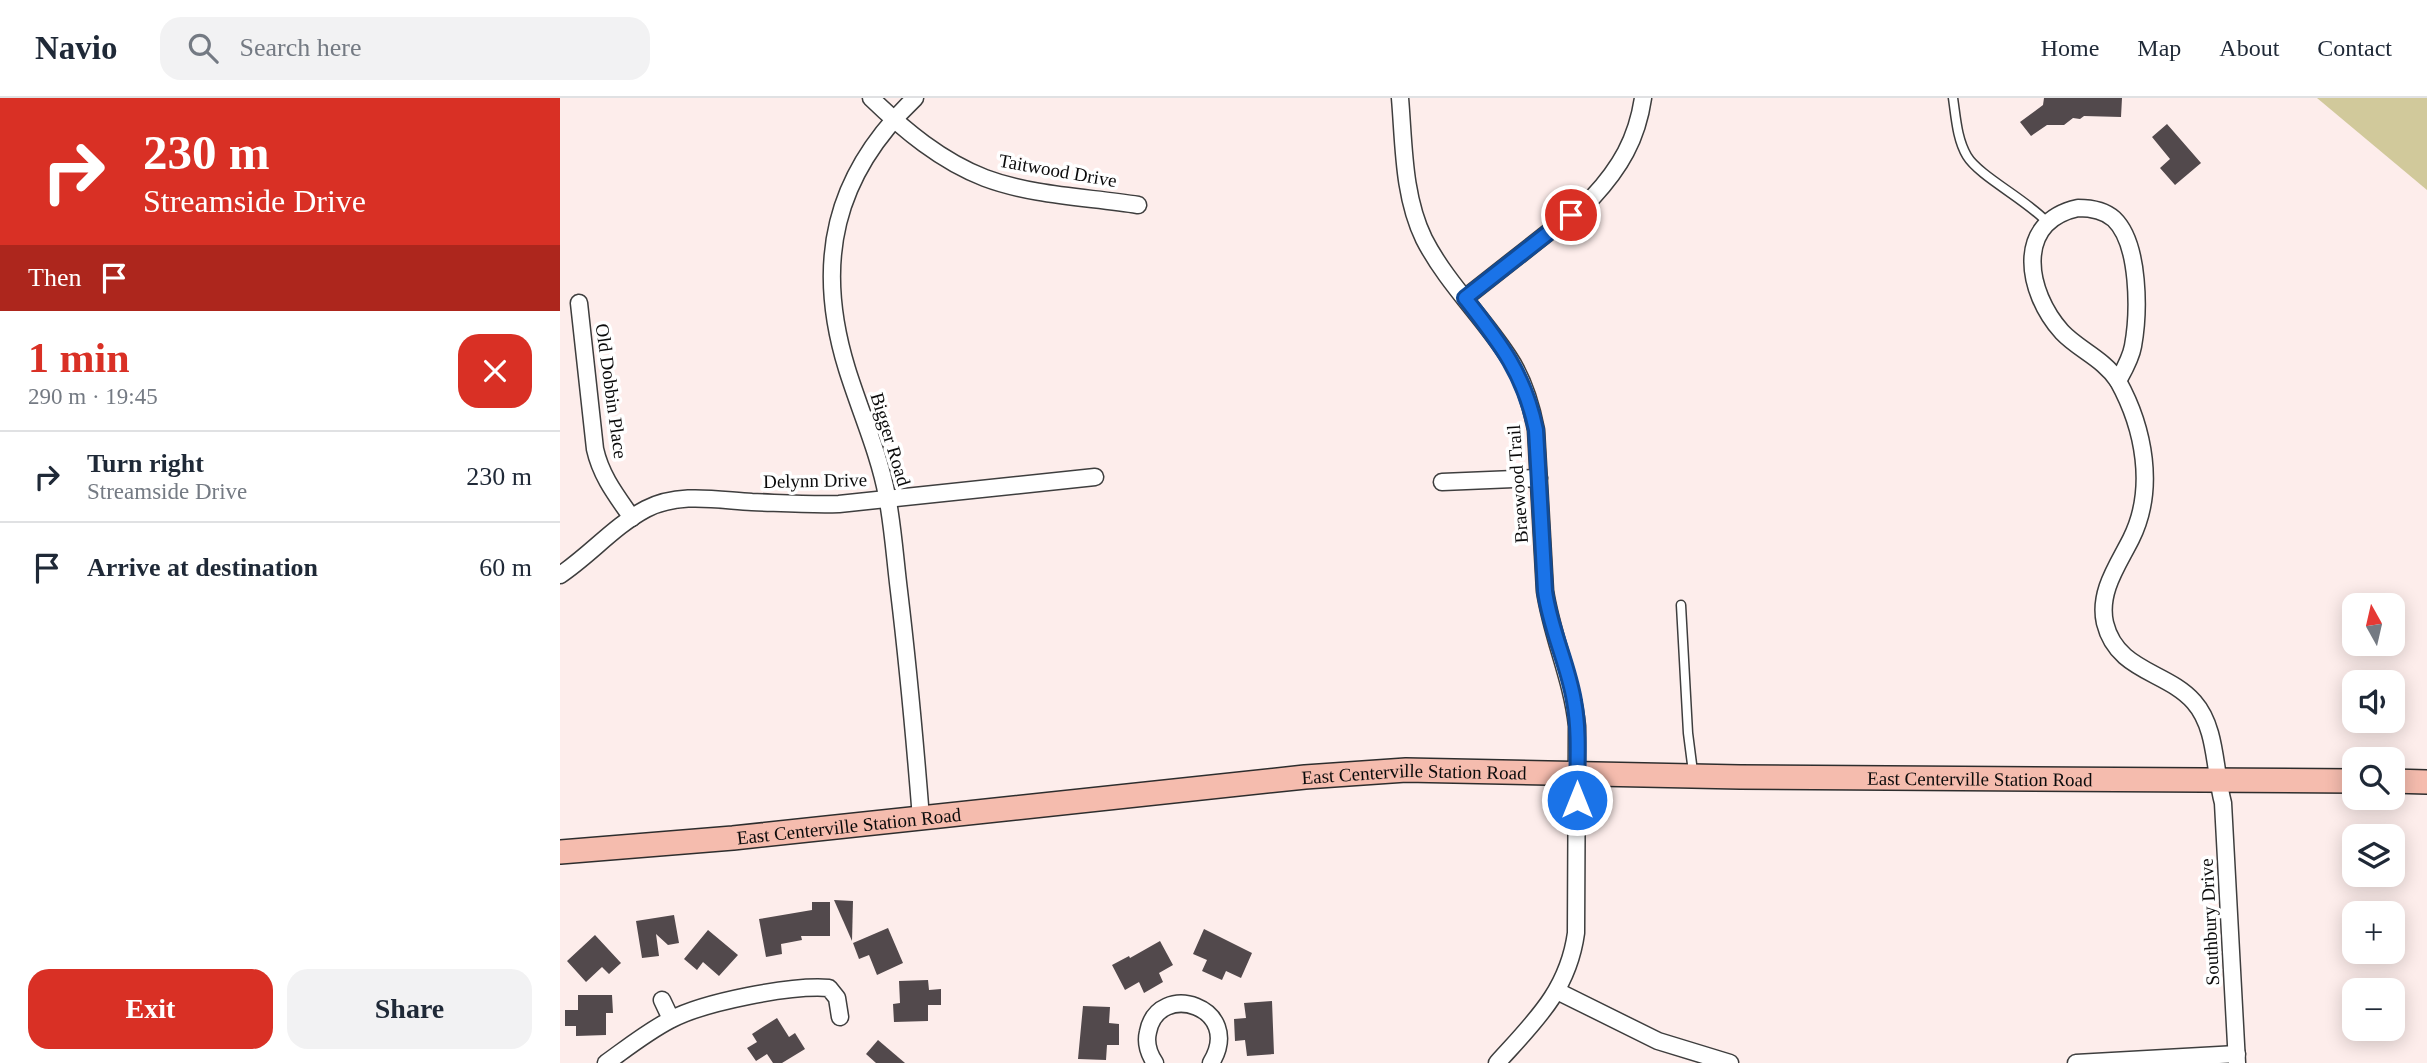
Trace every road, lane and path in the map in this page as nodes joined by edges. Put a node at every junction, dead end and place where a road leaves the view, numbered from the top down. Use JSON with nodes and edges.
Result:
{"nodes":[{"id":1,"x":871,"y":98,"type":"edge"},
{"id":2,"x":915,"y":98,"type":"edge"},
{"id":3,"x":1400,"y":98,"type":"edge"},
{"id":4,"x":1643,"y":98,"type":"edge"},
{"id":5,"x":1953,"y":98,"type":"edge"},
{"id":6,"x":893,"y":120,"type":"junction"},
{"id":7,"x":1138,"y":205,"type":"dead end"},
{"id":8,"x":2047,"y":222,"type":"junction"},
{"id":9,"x":1465,"y":298,"type":"junction"},
{"id":10,"x":579,"y":303,"type":"dead end"},
{"id":11,"x":2118,"y":381,"type":"junction"},
{"id":12,"x":1095,"y":477,"type":"dead end"},
{"id":13,"x":1539,"y":478,"type":"junction"},
{"id":14,"x":1442,"y":482,"type":"dead end"},
{"id":15,"x":888,"y":498,"type":"junction"},
{"id":16,"x":632,"y":518,"type":"junction"},
{"id":17,"x":560,"y":575,"type":"edge"},
{"id":18,"x":1681,"y":605,"type":"dead end"},
{"id":19,"x":1577,"y":773,"type":"junction"},
{"id":20,"x":1694,"y":775,"type":"junction"},
{"id":21,"x":2217,"y":780,"type":"junction"},
{"id":22,"x":2342,"y":781,"type":"edge"},
{"id":23,"x":2405,"y":781,"type":"edge"},
{"id":24,"x":2427,"y":782,"type":"edge"},
{"id":25,"x":921,"y":818,"type":"junction"},
{"id":26,"x":560,"y":852,"type":"edge"},
{"id":27,"x":1558,"y":991,"type":"junction"},
{"id":28,"x":662,"y":1000,"type":"dead end"},
{"id":29,"x":840,"y":1017,"type":"dead end"},
{"id":30,"x":671,"y":1019,"type":"junction"},
{"id":31,"x":2237,"y":1058,"type":"edge"},
{"id":32,"x":606,"y":1063,"type":"edge"},
{"id":33,"x":1156,"y":1063,"type":"edge"},
{"id":34,"x":1211,"y":1063,"type":"edge"},
{"id":35,"x":1497,"y":1063,"type":"edge"},
{"id":36,"x":1730,"y":1063,"type":"edge"},
{"id":37,"x":2076,"y":1063,"type":"edge"}],
"edges":[{"from":1,"to":6,"type":"street","name":"Taitwood Drive"},
{"from":2,"to":6,"type":"street","name":"Bigger Road"},
{"from":3,"to":9,"type":"street","name":"Braewood Trail"},
{"from":4,"to":9,"type":"street"},
{"from":5,"to":8,"type":"lane"},
{"from":6,"to":7,"type":"street","name":"Taitwood Drive"},
{"from":6,"to":15,"type":"street","name":"Bigger Road"},
{"from":8,"to":11,"type":"street"},
{"from":8,"to":11,"type":"street"},
{"from":9,"to":13,"type":"street","name":"Braewood Trail"},
{"from":10,"to":16,"type":"street","name":"Old Dobbin Place"},
{"from":11,"to":21,"type":"street","name":"Southbury Drive"},
{"from":12,"to":15,"type":"street","name":"Delynn Drive"},
{"from":13,"to":14,"type":"street"},
{"from":13,"to":19,"type":"street","name":"Braewood Trail"},
{"from":15,"to":16,"type":"street","name":"Delynn Drive"},
{"from":15,"to":25,"type":"street","name":"Bigger Road"},
{"from":16,"to":17,"type":"street","name":"Delynn Drive"},
{"from":18,"to":20,"type":"lane"},
{"from":19,"to":20,"type":"street","name":"East Centerville Station Road"},
{"from":19,"to":25,"type":"street","name":"East Centerville Station Road"},
{"from":19,"to":27,"type":"street","name":"Braewood Trail"},
{"from":20,"to":21,"type":"street","name":"East Centerville Station Road"},
{"from":21,"to":22,"type":"street","name":"East Centerville Station Road"},
{"from":21,"to":31,"type":"street","name":"Southbury Drive"},
{"from":23,"to":24,"type":"street"},
{"from":25,"to":26,"type":"street","name":"East Centerville Station Road"},
{"from":27,"to":35,"type":"street","name":"Braewood Trail"},
{"from":27,"to":36,"type":"street"},
{"from":28,"to":30,"type":"street"},
{"from":29,"to":30,"type":"street"},
{"from":30,"to":32,"type":"street"},
{"from":31,"to":37,"type":"street"},
{"from":33,"to":34,"type":"street"}]}
